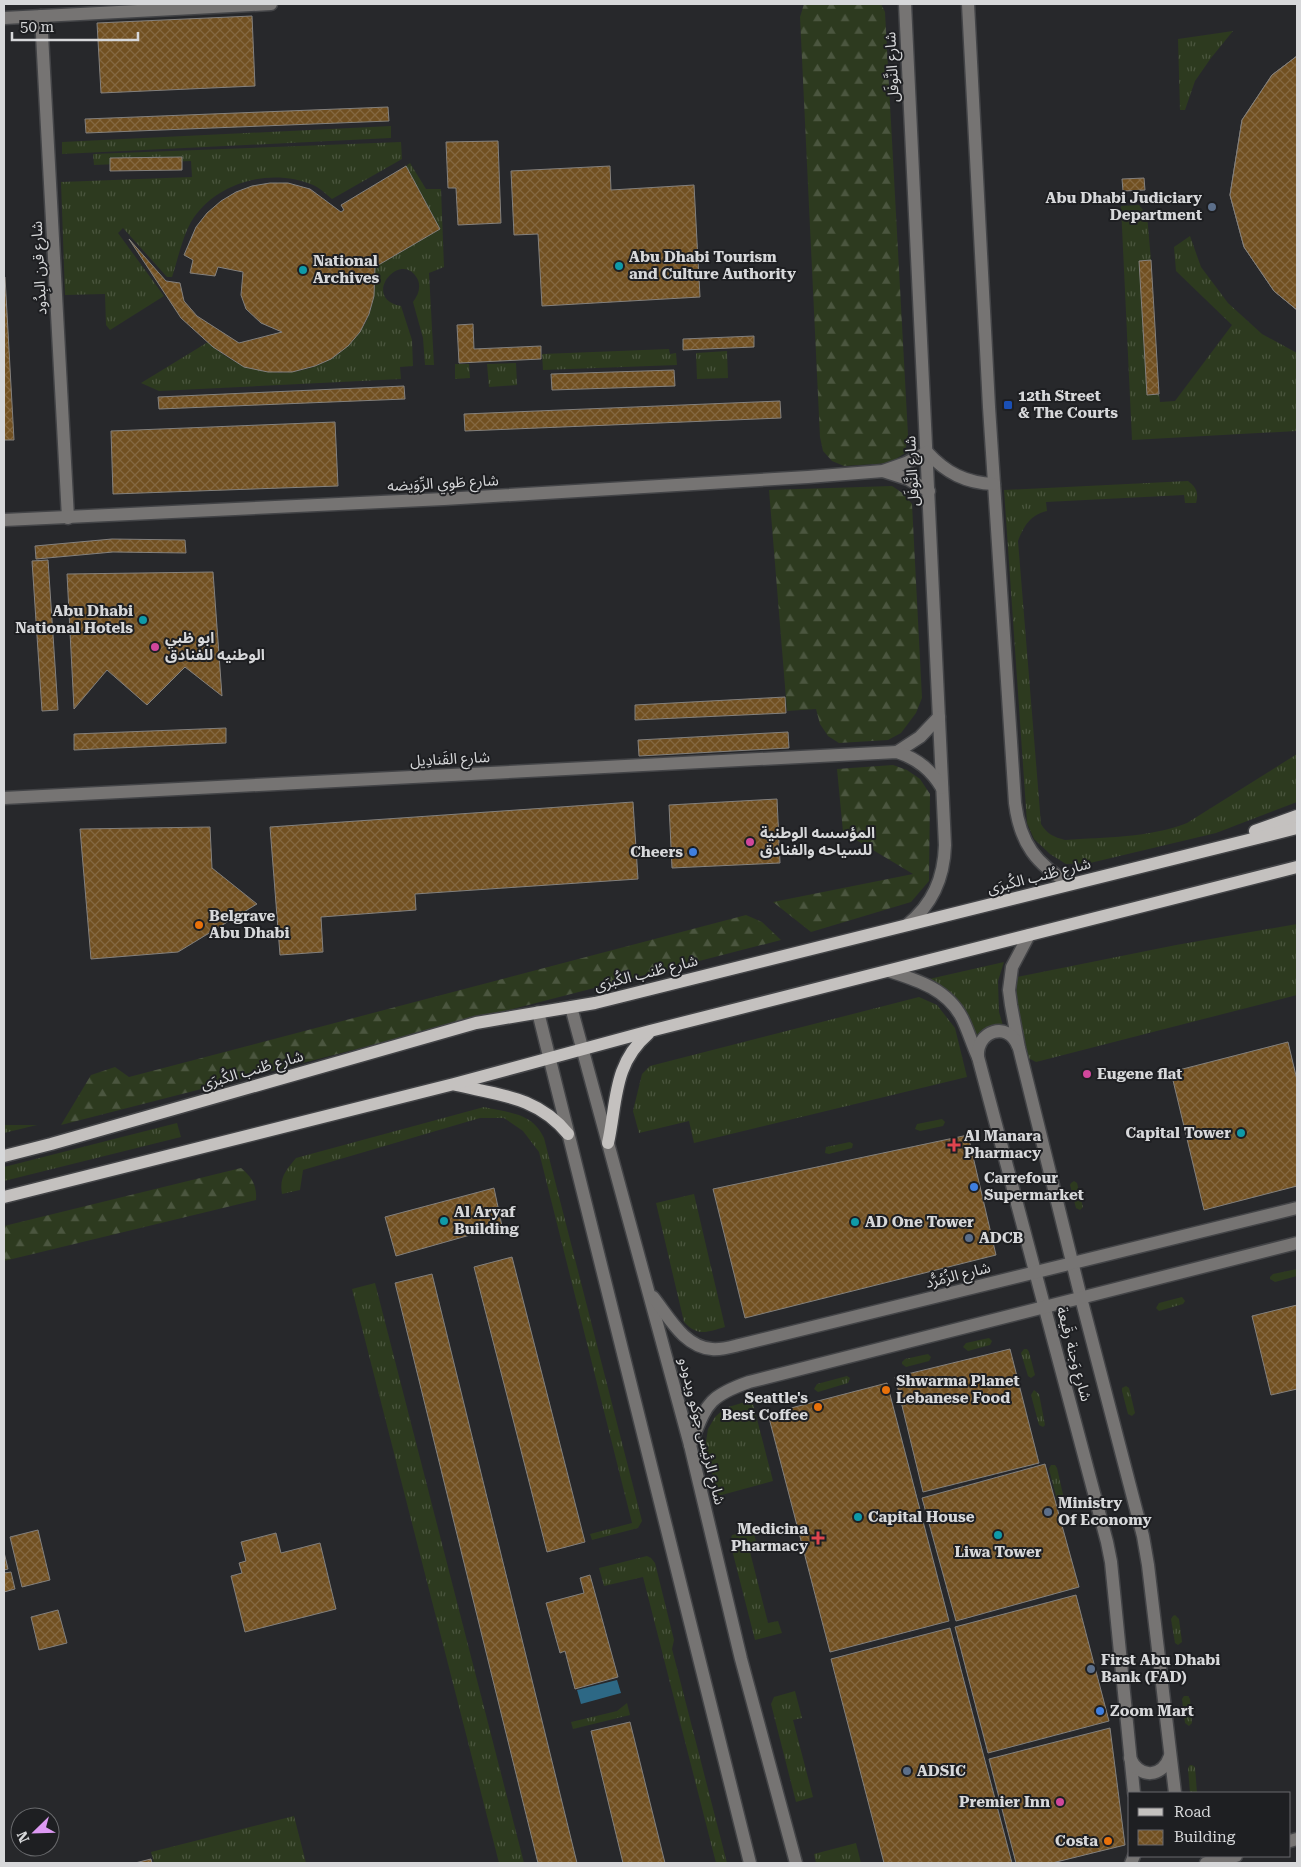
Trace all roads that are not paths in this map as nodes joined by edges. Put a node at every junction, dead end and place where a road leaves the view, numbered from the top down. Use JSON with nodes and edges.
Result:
{"nodes":[{"id":1,"x":271,"y":4,"type":"edge"},
{"id":2,"x":905,"y":4,"type":"edge"},
{"id":3,"x":968,"y":4,"type":"edge"},
{"id":4,"x":41,"y":16,"type":"junction"},
{"id":5,"x":4,"y":18,"type":"edge"},
{"id":6,"x":927,"y":452,"type":"junction"},
{"id":7,"x":883,"y":471,"type":"junction"},
{"id":8,"x":994,"y":484,"type":"junction"},
{"id":9,"x":929,"y":491,"type":"junction"},
{"id":10,"x":68,"y":518,"type":"junction"},
{"id":11,"x":4,"y":520,"type":"edge"},
{"id":12,"x":939,"y":717,"type":"junction"},
{"id":13,"x":897,"y":752,"type":"junction"},
{"id":14,"x":942,"y":788,"type":"junction"},
{"id":15,"x":4,"y":798,"type":"edge"},
{"id":16,"x":1297,"y":816,"type":"edge"},
{"id":17,"x":1297,"y":828,"type":"edge"},
{"id":18,"x":1204,"y":851,"type":"junction"},
{"id":19,"x":1297,"y":867,"type":"edge"},
{"id":20,"x":1071,"y":884,"type":"junction"},
{"id":21,"x":907,"y":925,"type":"junction"},
{"id":22,"x":1029,"y":935,"type":"junction"},
{"id":23,"x":889,"y":971,"type":"junction"},
{"id":24,"x":571,"y":1008,"type":"junction"},
{"id":25,"x":538,"y":1012,"type":"junction"},
{"id":26,"x":650,"y":1032,"type":"junction"},
{"id":27,"x":1019,"y":1048,"type":"junction"},
{"id":28,"x":582,"y":1050,"type":"junction"},
{"id":29,"x":978,"y":1057,"type":"junction"},
{"id":30,"x":550,"y":1058,"type":"junction"},
{"id":31,"x":454,"y":1084,"type":"junction"},
{"id":32,"x":568,"y":1134,"type":"junction"},
{"id":33,"x":608,"y":1143,"type":"junction"},
{"id":34,"x":4,"y":1156,"type":"edge"},
{"id":35,"x":4,"y":1197,"type":"edge"},
{"id":36,"x":1297,"y":1208,"type":"edge"},
{"id":37,"x":1297,"y":1242,"type":"edge"},
{"id":38,"x":1073,"y":1264,"type":"junction"},
{"id":39,"x":1036,"y":1272,"type":"junction"},
{"id":40,"x":648,"y":1291,"type":"junction"},
{"id":41,"x":1081,"y":1298,"type":"junction"},
{"id":42,"x":1045,"y":1307,"type":"junction"},
{"id":43,"x":690,"y":1444,"type":"junction"},
{"id":44,"x":1170,"y":1756,"type":"junction"},
{"id":45,"x":1130,"y":1758,"type":"junction"},
{"id":46,"x":1134,"y":1792,"type":"edge"},
{"id":47,"x":1175,"y":1792,"type":"edge"},
{"id":48,"x":1229,"y":1857,"type":"edge"},
{"id":49,"x":750,"y":1863,"type":"edge"},
{"id":50,"x":796,"y":1863,"type":"edge"},
{"id":51,"x":1206,"y":1863,"type":"edge"}],
"edges":[{"from":1,"to":4,"type":"street"},
{"from":2,"to":6,"type":"street","name":"شارع النَّوفَل"},
{"from":3,"to":8,"type":"street"},
{"from":4,"to":5,"type":"street"},
{"from":4,"to":10,"type":"street","name":"شارع قرن البِدُود"},
{"from":6,"to":7,"type":"street","name":"شارع طَوِي الرِّوَيضه"},
{"from":6,"to":8,"type":"street"},
{"from":6,"to":9,"type":"street","name":"شارع النَّوفَل"},
{"from":7,"to":9,"type":"street","name":"شارع طَوِي الرِّوَيضه"},
{"from":7,"to":10,"type":"street","name":"شارع طَوِي الرِّوَيضه"},
{"from":8,"to":20,"type":"street"},
{"from":9,"to":12,"type":"street","name":"شارع النَّوفَل"},
{"from":10,"to":11,"type":"street","name":"شارع طَوِي الرِّوَيضه"},
{"from":12,"to":13,"type":"street"},
{"from":12,"to":14,"type":"street","name":"شارع النَّوفَل"},
{"from":13,"to":14,"type":"street","name":"شارع القَنادِيل"},
{"from":13,"to":15,"type":"street","name":"شارع القَنادِيل"},
{"from":14,"to":21,"type":"street","name":"شارع النَّوفَل"},
{"from":16,"to":18,"type":"main road"},
{"from":17,"to":18,"type":"main road","name":"شارع طُنب الكُبرَى"},
{"from":18,"to":20,"type":"main road","name":"شارع طُنب الكُبرَى"},
{"from":19,"to":22,"type":"main road"},
{"from":20,"to":21,"type":"main road","name":"شارع طُنب الكُبرَى"},
{"from":21,"to":24,"type":"main road","name":"شارع طُنب الكُبرَى"},
{"from":22,"to":23,"type":"main road"},
{"from":22,"to":27,"type":"street","name":"شارع وَجنة رقَيعة"},
{"from":23,"to":26,"type":"main road"},
{"from":23,"to":29,"type":"street","name":"شارع وَجنة رقَيعة"},
{"from":24,"to":25,"type":"main road","name":"شارع طُنب الكُبرَى"},
{"from":24,"to":28,"type":"street","name":"شارع الرئيس جوكو ويدودو"},
{"from":25,"to":30,"type":"street"},
{"from":25,"to":34,"type":"main road","name":"شارع طُنب الكُبرَى"},
{"from":26,"to":28,"type":"main road"},
{"from":26,"to":33,"type":"main road"},
{"from":27,"to":29,"type":"street"},
{"from":27,"to":38,"type":"street","name":"شارع وَجنة رقَيعة"},
{"from":28,"to":30,"type":"main road"},
{"from":28,"to":33,"type":"street","name":"شارع الرئيس جوكو ويدودو"},
{"from":29,"to":39,"type":"street","name":"شارع وَجنة رقَيعة"},
{"from":30,"to":31,"type":"main road"},
{"from":30,"to":32,"type":"street"},
{"from":31,"to":32,"type":"main road"},
{"from":31,"to":35,"type":"main road"},
{"from":32,"to":49,"type":"street"},
{"from":33,"to":40,"type":"street","name":"شارع الرئيس جوكو ويدودو"},
{"from":36,"to":38,"type":"street","name":"شارع الزُمُرُّد"},
{"from":37,"to":41,"type":"street"},
{"from":38,"to":39,"type":"street","name":"شارع الزُمُرُّد"},
{"from":38,"to":41,"type":"street","name":"شارع وَجنة رقَيعة"},
{"from":39,"to":40,"type":"street","name":"شارع الزُمُرُّد"},
{"from":39,"to":42,"type":"street","name":"شارع وَجنة رقَيعة"},
{"from":40,"to":43,"type":"street","name":"شارع الرئيس جوكو ويدودو"},
{"from":41,"to":42,"type":"street"},
{"from":41,"to":44,"type":"street","name":"شارع وَجنة رقَيعة"},
{"from":42,"to":43,"type":"street"},
{"from":42,"to":45,"type":"street","name":"شارع وَجنة رقَيعة"},
{"from":43,"to":50,"type":"street","name":"شارع الرئيس جوكو ويدودو"},
{"from":44,"to":45,"type":"street"},
{"from":44,"to":47,"type":"street","name":"شارع وَجنة رقَيعة"},
{"from":45,"to":46,"type":"street","name":"شارع وَجنة رقَيعة"},
{"from":48,"to":51,"type":"street"}]}
